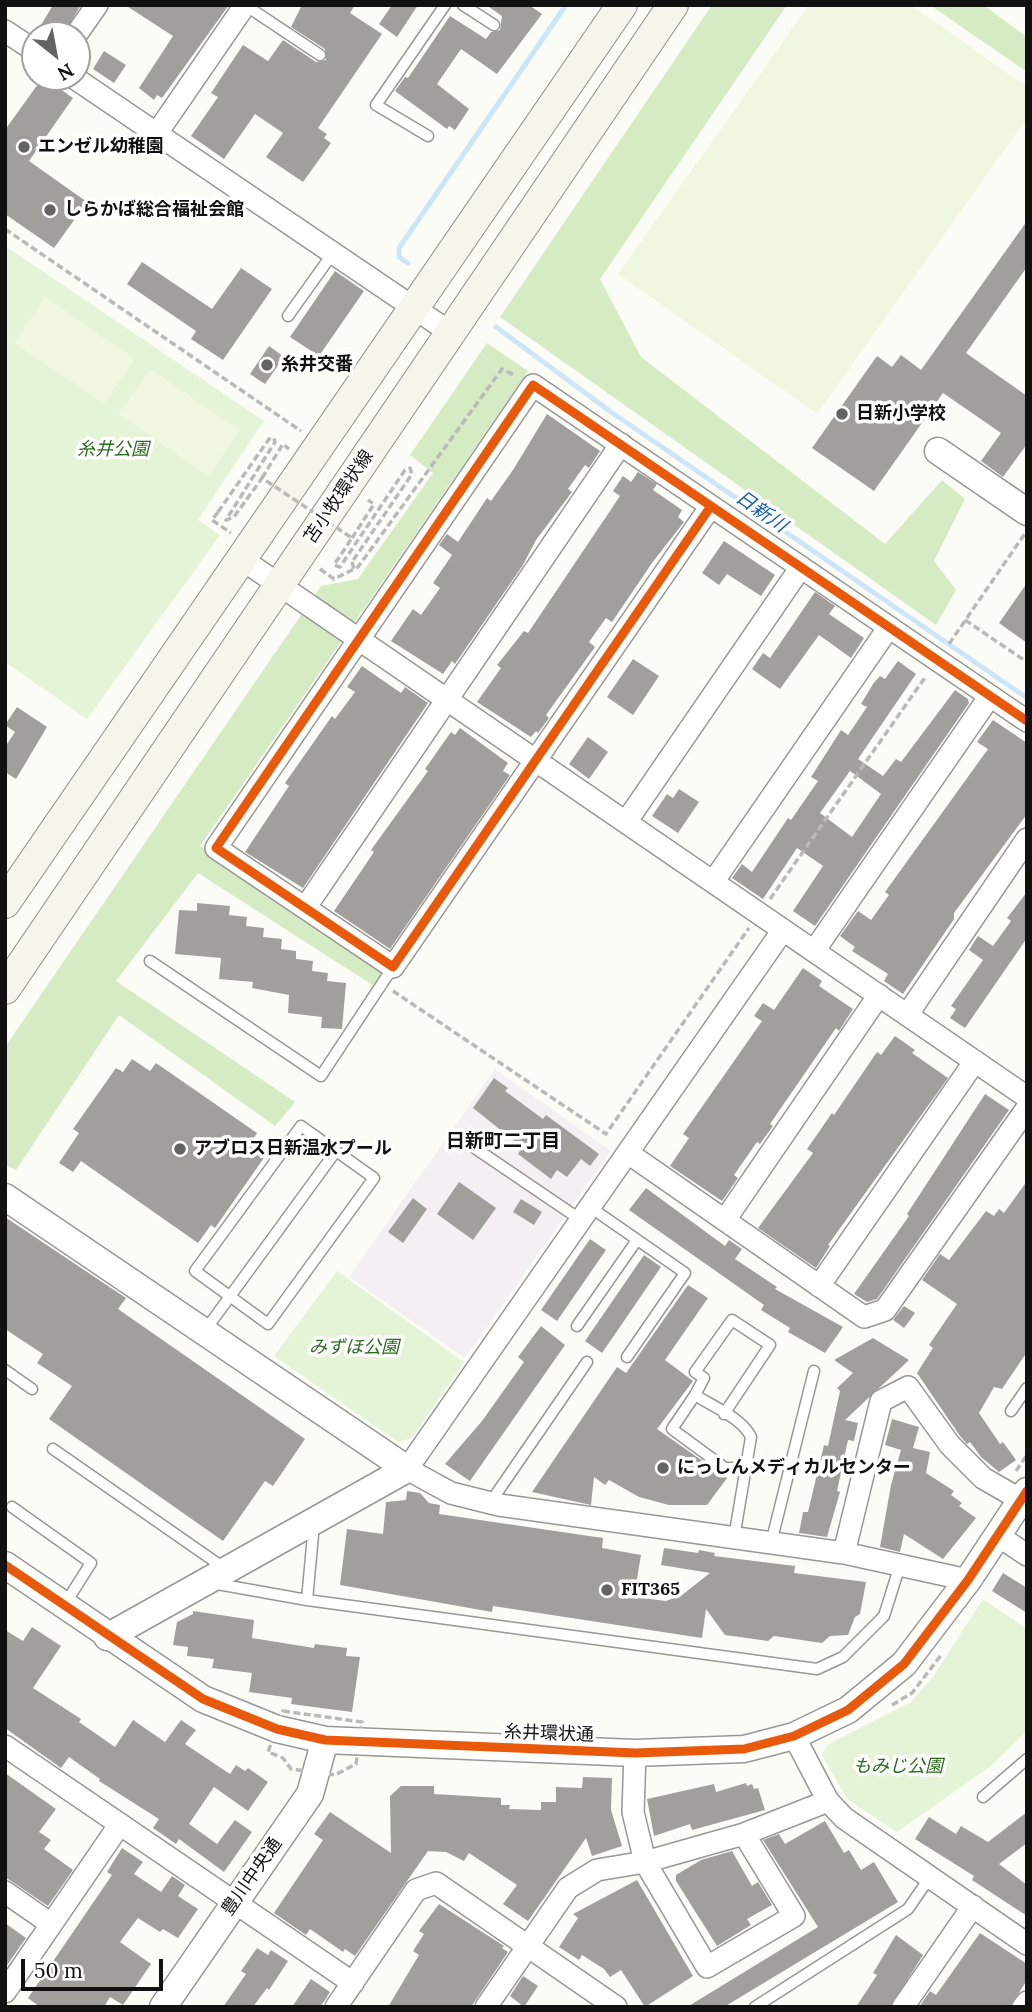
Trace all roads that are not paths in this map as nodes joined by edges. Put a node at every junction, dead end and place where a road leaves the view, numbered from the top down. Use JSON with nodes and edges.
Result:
{"nodes":[{"id":1,"x":97,"y":5,"type":"edge"},
{"id":2,"x":245,"y":5,"type":"edge"},
{"id":3,"x":445,"y":5,"type":"edge"},
{"id":4,"x":463,"y":5,"type":"edge"},
{"id":5,"x":622,"y":5,"type":"edge"},
{"id":6,"x":673,"y":5,"type":"edge"},
{"id":7,"x":86,"y":21,"type":"edge"},
{"id":8,"x":494,"y":26,"type":"dead end"},
{"id":9,"x":5,"y":31,"type":"edge"},
{"id":10,"x":21,"y":42,"type":"edge"},
{"id":11,"x":320,"y":55,"type":"dead end"},
{"id":12,"x":91,"y":89,"type":"edge"},
{"id":13,"x":157,"y":133,"type":"junction"},
{"id":14,"x":428,"y":136,"type":"dead end"},
{"id":15,"x":333,"y":253,"type":"junction"},
{"id":16,"x":413,"y":307,"type":"junction"},
{"id":17,"x":288,"y":316,"type":"dead end"},
{"id":18,"x":451,"y":333,"type":"junction"},
{"id":19,"x":621,"y":444,"type":"junction"},
{"id":20,"x":938,"y":451,"type":"dead end"},
{"id":21,"x":711,"y":506,"type":"junction"},
{"id":22,"x":1027,"y":512,"type":"edge"},
{"id":23,"x":243,"y":560,"type":"junction"},
{"id":24,"x":801,"y":567,"type":"junction"},
{"id":25,"x":280,"y":585,"type":"junction"},
{"id":26,"x":889,"y":627,"type":"junction"},
{"id":27,"x":359,"y":640,"type":"junction"},
{"id":28,"x":990,"y":696,"type":"junction"},
{"id":29,"x":447,"y":699,"type":"junction"},
{"id":30,"x":1027,"y":721,"type":"edge"},
{"id":31,"x":536,"y":761,"type":"junction"},
{"id":32,"x":626,"y":822,"type":"junction"},
{"id":33,"x":1027,"y":839,"type":"edge"},
{"id":34,"x":713,"y":882,"type":"junction"},
{"id":35,"x":5,"y":903,"type":"edge"},
{"id":36,"x":304,"y":908,"type":"junction"},
{"id":37,"x":783,"y":930,"type":"junction"},
{"id":38,"x":814,"y":951,"type":"junction"},
{"id":39,"x":150,"y":961,"type":"dead end"},
{"id":40,"x":388,"y":975,"type":"junction"},
{"id":41,"x":5,"y":989,"type":"edge"},
{"id":42,"x":879,"y":995,"type":"junction"},
{"id":43,"x":907,"y":1015,"type":"junction"},
{"id":44,"x":975,"y":1061,"type":"junction"},
{"id":45,"x":1027,"y":1097,"type":"edge"},
{"id":46,"x":1027,"y":1108,"type":"edge"},
{"id":47,"x":463,"y":1140,"type":"dead end"},
{"id":48,"x":336,"y":1151,"type":"junction"},
{"id":49,"x":628,"y":1153,"type":"junction"},
{"id":50,"x":5,"y":1198,"type":"edge"},
{"id":51,"x":586,"y":1214,"type":"junction"},
{"id":52,"x":725,"y":1220,"type":"junction"},
{"id":53,"x":637,"y":1240,"type":"junction"},
{"id":54,"x":819,"y":1286,"type":"junction"},
{"id":55,"x":230,"y":1297,"type":"junction"},
{"id":56,"x":577,"y":1326,"type":"dead end"},
{"id":57,"x":204,"y":1332,"type":"junction"},
{"id":58,"x":627,"y":1357,"type":"dead end"},
{"id":59,"x":587,"y":1362,"type":"dead end"},
{"id":60,"x":5,"y":1370,"type":"edge"},
{"id":61,"x":814,"y":1370,"type":"dead end"},
{"id":62,"x":1027,"y":1388,"type":"edge"},
{"id":63,"x":32,"y":1389,"type":"dead end"},
{"id":64,"x":695,"y":1395,"type":"junction"},
{"id":65,"x":1011,"y":1410,"type":"dead end"},
{"id":66,"x":724,"y":1414,"type":"junction"},
{"id":67,"x":53,"y":1449,"type":"dead end"},
{"id":68,"x":746,"y":1468,"type":"junction"},
{"id":69,"x":407,"y":1469,"type":"junction"},
{"id":70,"x":1024,"y":1495,"type":"edge"},
{"id":71,"x":490,"y":1503,"type":"junction"},
{"id":72,"x":12,"y":1507,"type":"dead end"},
{"id":73,"x":314,"y":1521,"type":"junction"},
{"id":74,"x":998,"y":1535,"type":"junction"},
{"id":75,"x":734,"y":1538,"type":"junction"},
{"id":76,"x":771,"y":1543,"type":"junction"},
{"id":77,"x":844,"y":1553,"type":"junction"},
{"id":78,"x":1027,"y":1555,"type":"edge"},
{"id":79,"x":5,"y":1565,"type":"edge"},
{"id":80,"x":900,"y":1565,"type":"junction"},
{"id":81,"x":216,"y":1576,"type":"junction"},
{"id":82,"x":968,"y":1580,"type":"junction"},
{"id":83,"x":307,"y":1600,"type":"junction"},
{"id":84,"x":64,"y":1606,"type":"junction"},
{"id":85,"x":107,"y":1637,"type":"junction"},
{"id":86,"x":793,"y":1735,"type":"junction"},
{"id":87,"x":325,"y":1740,"type":"junction"},
{"id":88,"x":5,"y":1746,"type":"edge"},
{"id":89,"x":635,"y":1753,"type":"junction"},
{"id":90,"x":1027,"y":1759,"type":"edge"},
{"id":91,"x":984,"y":1797,"type":"dead end"},
{"id":92,"x":828,"y":1801,"type":"junction"},
{"id":93,"x":120,"y":1824,"type":"junction"},
{"id":94,"x":744,"y":1834,"type":"junction"},
{"id":95,"x":645,"y":1862,"type":"junction"},
{"id":96,"x":930,"y":1877,"type":"junction"},
{"id":97,"x":5,"y":1892,"type":"edge"},
{"id":98,"x":234,"y":1903,"type":"junction"},
{"id":99,"x":973,"y":1906,"type":"junction"},
{"id":100,"x":51,"y":1924,"type":"junction"},
{"id":101,"x":1027,"y":1944,"type":"edge"},
{"id":102,"x":527,"y":1947,"type":"junction"},
{"id":103,"x":353,"y":1983,"type":"junction"},
{"id":104,"x":5,"y":1992,"type":"edge"},
{"id":105,"x":1027,"y":2002,"type":"edge"},
{"id":106,"x":163,"y":2007,"type":"edge"},
{"id":107,"x":336,"y":2007,"type":"edge"},
{"id":108,"x":486,"y":2007,"type":"edge"},
{"id":109,"x":616,"y":2007,"type":"edge"},
{"id":110,"x":755,"y":2007,"type":"edge"},
{"id":111,"x":903,"y":2007,"type":"edge"},
{"id":112,"x":1023,"y":2007,"type":"edge"}],
"edges":[{"from":1,"to":7,"type":"street"},
{"from":2,"to":11,"type":"lane"},
{"from":2,"to":13,"type":"street"},
{"from":3,"to":14,"type":"lane"},
{"from":4,"to":8,"type":"lane"},
{"from":5,"to":16,"type":"main road"},
{"from":6,"to":18,"type":"main road","name":"苫小牧環状線"},
{"from":9,"to":10,"type":"street"},
{"from":12,"to":13,"type":"street"},
{"from":13,"to":15,"type":"street"},
{"from":15,"to":16,"type":"street"},
{"from":15,"to":17,"type":"lane"},
{"from":16,"to":18,"type":"street"},
{"from":16,"to":23,"type":"main road"},
{"from":18,"to":25,"type":"main road","name":"苫小牧環状線"},
{"from":19,"to":21,"type":"street"},
{"from":19,"to":27,"type":"street"},
{"from":19,"to":29,"type":"street"},
{"from":20,"to":22,"type":"street"},
{"from":21,"to":24,"type":"street"},
{"from":21,"to":31,"type":"street"},
{"from":23,"to":25,"type":"street"},
{"from":23,"to":35,"type":"main road"},
{"from":24,"to":26,"type":"street"},
{"from":24,"to":32,"type":"street"},
{"from":25,"to":27,"type":"street"},
{"from":25,"to":41,"type":"main road","name":"苫小牧環状線"},
{"from":26,"to":28,"type":"street"},
{"from":26,"to":34,"type":"street"},
{"from":27,"to":29,"type":"street"},
{"from":27,"to":36,"type":"street"},
{"from":28,"to":30,"type":"street"},
{"from":28,"to":38,"type":"street"},
{"from":29,"to":31,"type":"street"},
{"from":29,"to":36,"type":"street"},
{"from":31,"to":32,"type":"street"},
{"from":31,"to":40,"type":"street"},
{"from":32,"to":34,"type":"street"},
{"from":33,"to":43,"type":"street"},
{"from":34,"to":37,"type":"street"},
{"from":36,"to":40,"type":"street"},
{"from":37,"to":38,"type":"street"},
{"from":37,"to":49,"type":"street"},
{"from":38,"to":42,"type":"street"},
{"from":39,"to":40,"type":"lane"},
{"from":42,"to":43,"type":"street"},
{"from":42,"to":52,"type":"street"},
{"from":43,"to":44,"type":"street"},
{"from":44,"to":45,"type":"street"},
{"from":44,"to":54,"type":"street"},
{"from":46,"to":54,"type":"street"},
{"from":47,"to":51,"type":"lane"},
{"from":48,"to":55,"type":"lane"},
{"from":48,"to":55,"type":"lane"},
{"from":48,"to":55,"type":"lane"},
{"from":49,"to":51,"type":"street"},
{"from":49,"to":52,"type":"street"},
{"from":50,"to":57,"type":"street"},
{"from":51,"to":53,"type":"lane"},
{"from":51,"to":69,"type":"street"},
{"from":52,"to":54,"type":"street"},
{"from":53,"to":56,"type":"lane"},
{"from":53,"to":58,"type":"lane"},
{"from":55,"to":57,"type":"lane"},
{"from":57,"to":69,"type":"street"},
{"from":59,"to":71,"type":"lane"},
{"from":60,"to":63,"type":"lane"},
{"from":61,"to":76,"type":"lane"},
{"from":62,"to":65,"type":"lane"},
{"from":64,"to":66,"type":"lane"},
{"from":64,"to":66,"type":"lane"},
{"from":64,"to":68,"type":"lane"},
{"from":66,"to":68,"type":"lane"},
{"from":67,"to":81,"type":"lane"},
{"from":68,"to":75,"type":"lane"},
{"from":69,"to":71,"type":"street"},
{"from":69,"to":73,"type":"street"},
{"from":70,"to":74,"type":"street","name":"糸井環状通"},
{"from":70,"to":77,"type":"street"},
{"from":71,"to":75,"type":"street"},
{"from":72,"to":84,"type":"lane"},
{"from":73,"to":81,"type":"street"},
{"from":73,"to":83,"type":"lane"},
{"from":74,"to":78,"type":"street"},
{"from":74,"to":82,"type":"street","name":"糸井環状通"},
{"from":75,"to":76,"type":"street"},
{"from":76,"to":77,"type":"street"},
{"from":77,"to":80,"type":"street"},
{"from":79,"to":84,"type":"street","name":"糸井環状通"},
{"from":80,"to":82,"type":"street"},
{"from":80,"to":83,"type":"lane"},
{"from":81,"to":83,"type":"lane"},
{"from":81,"to":85,"type":"street"},
{"from":82,"to":86,"type":"street","name":"糸井環状通"},
{"from":84,"to":85,"type":"street","name":"糸井環状通"},
{"from":85,"to":87,"type":"street","name":"糸井環状通"},
{"from":86,"to":89,"type":"street","name":"糸井環状通"},
{"from":86,"to":92,"type":"street"},
{"from":87,"to":89,"type":"street","name":"糸井環状通"},
{"from":87,"to":98,"type":"street","name":"豊川中央通"},
{"from":88,"to":93,"type":"street"},
{"from":89,"to":95,"type":"street"},
{"from":90,"to":91,"type":"lane"},
{"from":92,"to":94,"type":"street"},
{"from":92,"to":96,"type":"street"},
{"from":93,"to":98,"type":"street"},
{"from":93,"to":100,"type":"street"},
{"from":94,"to":95,"type":"street"},
{"from":94,"to":95,"type":"street"},
{"from":95,"to":102,"type":"street"},
{"from":96,"to":99,"type":"street"},
{"from":96,"to":110,"type":"lane"},
{"from":97,"to":100,"type":"street"},
{"from":98,"to":103,"type":"street"},
{"from":98,"to":106,"type":"street","name":"豊川中央通"},
{"from":99,"to":101,"type":"street"},
{"from":99,"to":111,"type":"street"},
{"from":100,"to":104,"type":"street"},
{"from":102,"to":103,"type":"street"},
{"from":102,"to":108,"type":"street"},
{"from":102,"to":109,"type":"street"},
{"from":103,"to":107,"type":"street"},
{"from":105,"to":112,"type":"street"}]}
